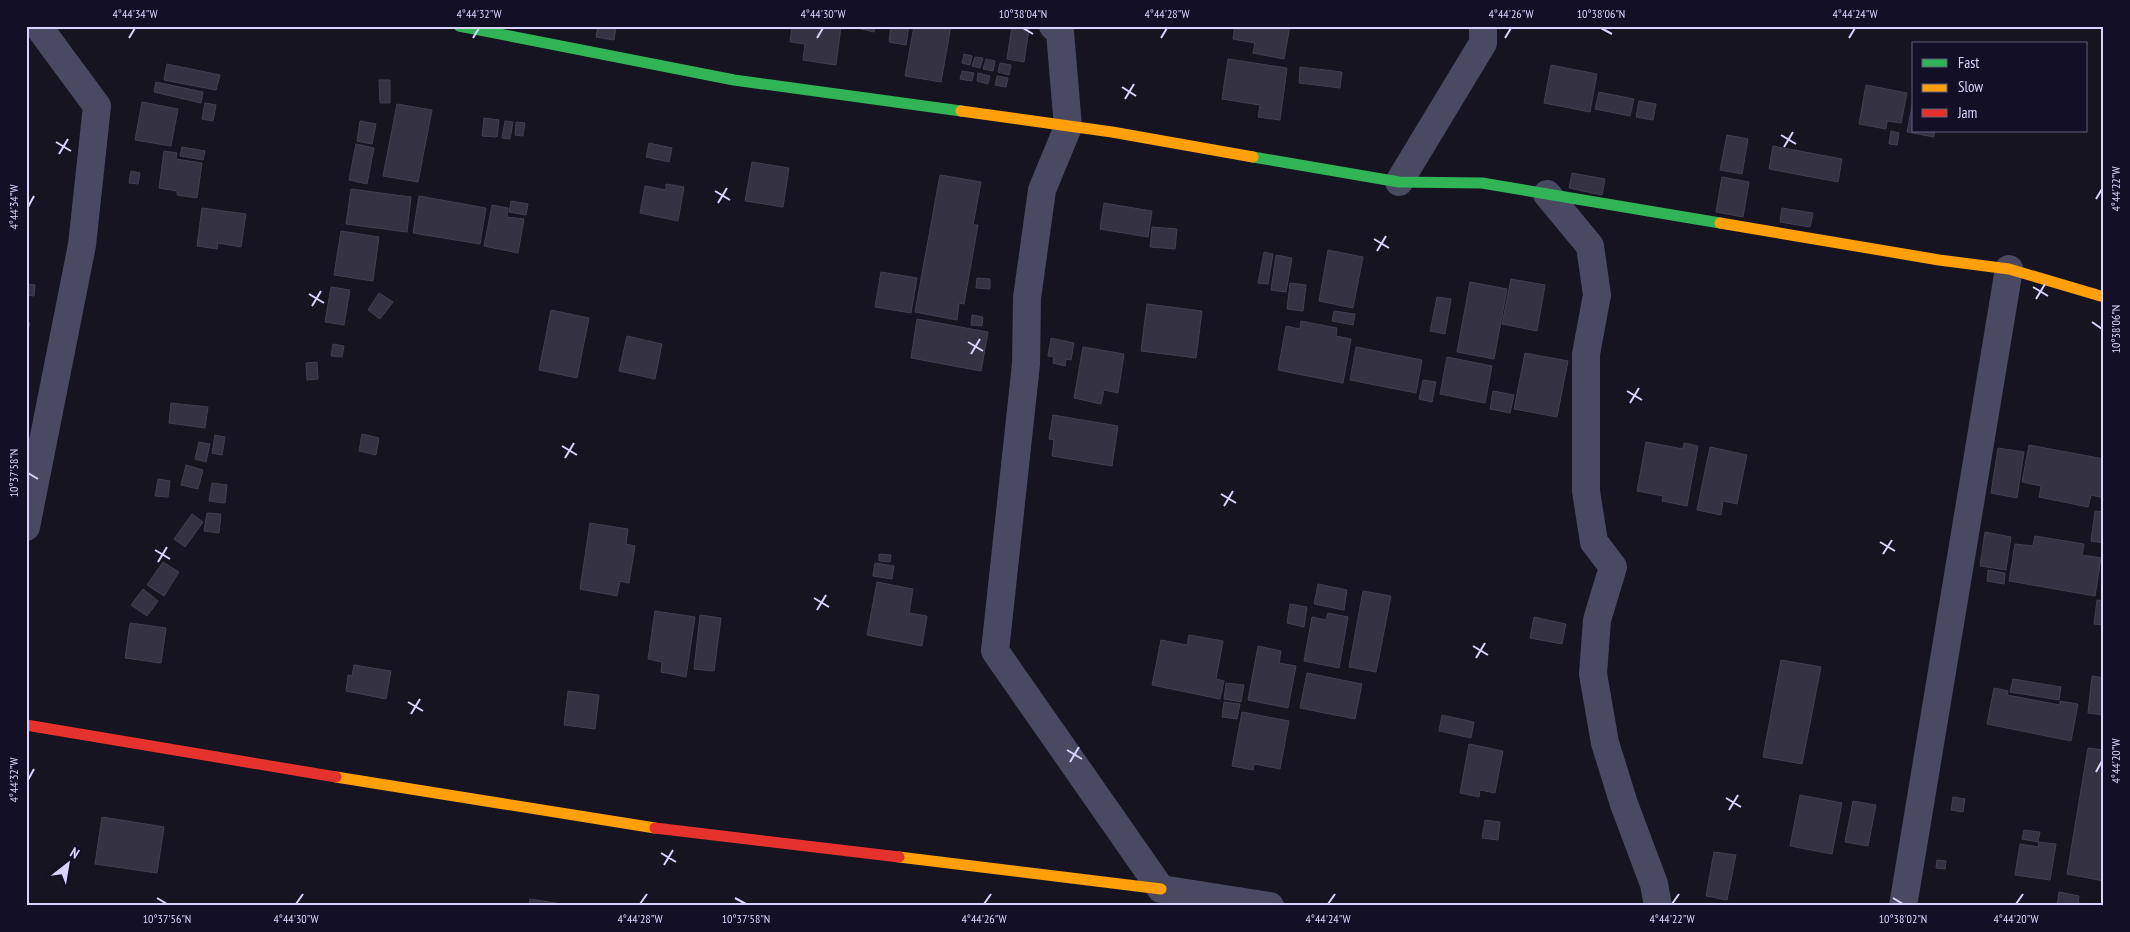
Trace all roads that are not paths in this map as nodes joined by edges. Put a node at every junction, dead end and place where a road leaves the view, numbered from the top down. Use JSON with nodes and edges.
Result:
{"nodes":[{"id":1,"x":38,"y":26,"type":"edge"},
{"id":2,"x":460,"y":26,"type":"edge"},
{"id":3,"x":1053,"y":26,"type":"edge"},
{"id":4,"x":1482,"y":26,"type":"edge"},
{"id":5,"x":1068,"y":127,"type":"junction"},
{"id":6,"x":1399,"y":182,"type":"junction"},
{"id":7,"x":1547,"y":194,"type":"junction"},
{"id":8,"x":2009,"y":269,"type":"junction"},
{"id":9,"x":2104,"y":297,"type":"edge"},
{"id":10,"x":26,"y":526,"type":"edge"},
{"id":11,"x":26,"y":725,"type":"edge"},
{"id":12,"x":1161,"y":889,"type":"junction"},
{"id":13,"x":1270,"y":906,"type":"edge"},
{"id":14,"x":1658,"y":906,"type":"edge"},
{"id":15,"x":1903,"y":906,"type":"edge"}],
"edges":[{"from":1,"to":10,"type":"street"},
{"from":2,"to":5,"type":"street"},
{"from":3,"to":5,"type":"street"},
{"from":4,"to":6,"type":"street"},
{"from":5,"to":6,"type":"street"},
{"from":5,"to":12,"type":"street"},
{"from":6,"to":7,"type":"street"},
{"from":7,"to":8,"type":"street"},
{"from":7,"to":14,"type":"street"},
{"from":8,"to":9,"type":"street"},
{"from":8,"to":15,"type":"street"},
{"from":11,"to":12,"type":"street"},
{"from":12,"to":13,"type":"street"}]}
